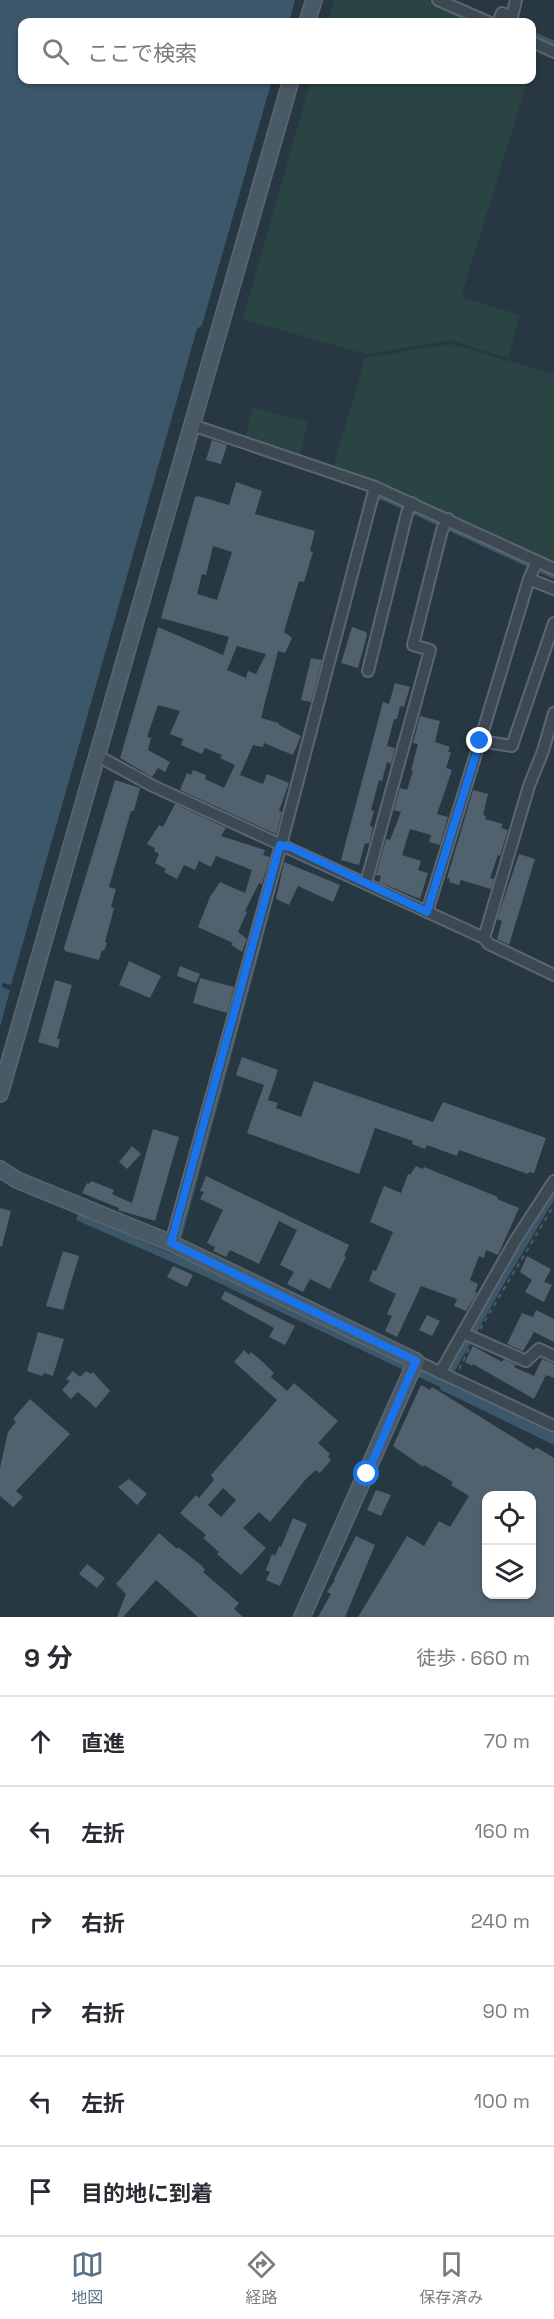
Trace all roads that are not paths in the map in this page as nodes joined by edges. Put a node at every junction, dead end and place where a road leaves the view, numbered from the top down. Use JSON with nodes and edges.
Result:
{"nodes":[{"id":1,"x":314,"y":0,"type":"edge"},
{"id":2,"x":438,"y":0,"type":"edge"},
{"id":3,"x":516,"y":0,"type":"edge"},
{"id":4,"x":308,"y":18,"type":"edge"},
{"id":5,"x":479,"y":18,"type":"edge"},
{"id":6,"x":504,"y":18,"type":"edge"},
{"id":7,"x":536,"y":44,"type":"edge"},
{"id":8,"x":554,"y":52,"type":"edge"},
{"id":9,"x":290,"y":84,"type":"edge"},
{"id":10,"x":192,"y":425,"type":"junction"},
{"id":11,"x":375,"y":487,"type":"junction"},
{"id":12,"x":410,"y":507,"type":"junction"},
{"id":13,"x":445,"y":524,"type":"junction"},
{"id":14,"x":554,"y":568,"type":"edge"},
{"id":15,"x":534,"y":569,"type":"junction"},
{"id":16,"x":554,"y":588,"type":"edge"},
{"id":17,"x":554,"y":623,"type":"edge"},
{"id":18,"x":368,"y":671,"type":"dead end"},
{"id":19,"x":554,"y":713,"type":"edge"},
{"id":20,"x":480,"y":741,"type":"junction"},
{"id":21,"x":96,"y":755,"type":"junction"},
{"id":22,"x":285,"y":846,"type":"junction"},
{"id":23,"x":366,"y":883,"type":"junction"},
{"id":24,"x":427,"y":912,"type":"junction"},
{"id":25,"x":484,"y":938,"type":"junction"},
{"id":26,"x":554,"y":975,"type":"edge"},
{"id":27,"x":0,"y":1094,"type":"edge"},
{"id":28,"x":0,"y":1169,"type":"edge"},
{"id":29,"x":554,"y":1181,"type":"edge"},
{"id":30,"x":171,"y":1243,"type":"junction"},
{"id":31,"x":470,"y":1336,"type":"junction"},
{"id":32,"x":554,"y":1356,"type":"edge"},
{"id":33,"x":416,"y":1361,"type":"junction"},
{"id":34,"x":447,"y":1376,"type":"junction"},
{"id":35,"x":554,"y":1426,"type":"edge"},
{"id":36,"x":302,"y":1617,"type":"edge"}],
"edges":[{"from":1,"to":4,"type":"street"},
{"from":2,"to":5,"type":"street"},
{"from":3,"to":6,"type":"street"},
{"from":7,"to":8,"type":"street"},
{"from":9,"to":10,"type":"street"},
{"from":10,"to":11,"type":"street"},
{"from":10,"to":21,"type":"street"},
{"from":11,"to":12,"type":"street"},
{"from":11,"to":22,"type":"street"},
{"from":12,"to":13,"type":"street"},
{"from":12,"to":18,"type":"street"},
{"from":13,"to":15,"type":"street"},
{"from":13,"to":23,"type":"street"},
{"from":14,"to":15,"type":"street"},
{"from":15,"to":16,"type":"street"},
{"from":15,"to":20,"type":"street"},
{"from":17,"to":20,"type":"street"},
{"from":19,"to":25,"type":"street"},
{"from":20,"to":24,"type":"street"},
{"from":21,"to":22,"type":"street"},
{"from":21,"to":27,"type":"street"},
{"from":22,"to":23,"type":"street"},
{"from":22,"to":30,"type":"street"},
{"from":23,"to":24,"type":"street"},
{"from":24,"to":25,"type":"street"},
{"from":25,"to":26,"type":"street"},
{"from":28,"to":30,"type":"street"},
{"from":29,"to":31,"type":"street"},
{"from":30,"to":33,"type":"street"},
{"from":31,"to":32,"type":"street"},
{"from":31,"to":34,"type":"street"},
{"from":33,"to":34,"type":"street"},
{"from":33,"to":36,"type":"street"},
{"from":34,"to":35,"type":"street"}]}
